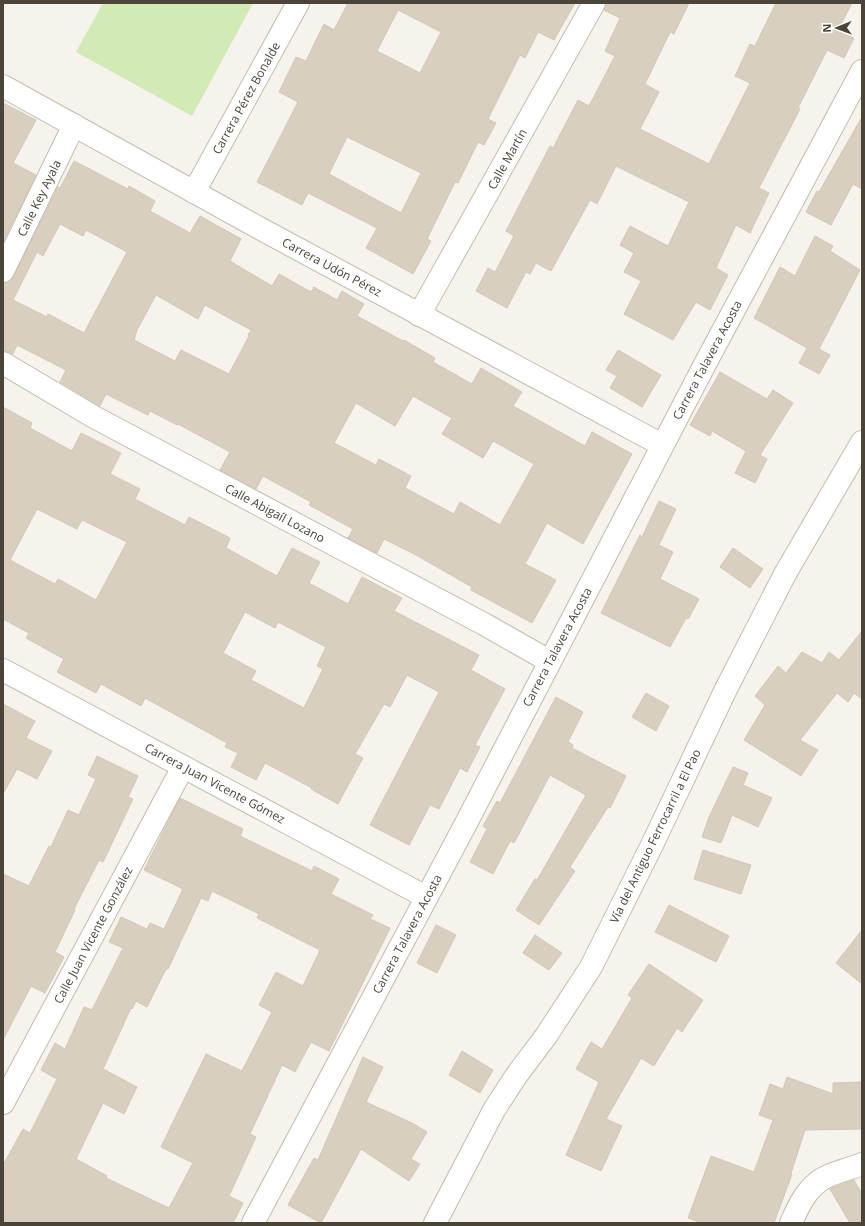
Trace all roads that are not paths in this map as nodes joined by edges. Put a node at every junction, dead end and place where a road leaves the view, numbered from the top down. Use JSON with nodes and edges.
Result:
{"nodes":[{"id":1,"x":298,"y":3,"type":"edge"},
{"id":2,"x":594,"y":3,"type":"edge"},
{"id":3,"x":862,"y":71,"type":"edge"},
{"id":4,"x":3,"y":86,"type":"edge"},
{"id":5,"x":74,"y":125,"type":"junction"},
{"id":6,"x":194,"y":192,"type":"junction"},
{"id":7,"x":3,"y":271,"type":"edge"},
{"id":8,"x":419,"y":315,"type":"junction"},
{"id":9,"x":3,"y":362,"type":"edge"},
{"id":10,"x":862,"y":442,"type":"edge"},
{"id":11,"x":662,"y":445,"type":"junction"},
{"id":12,"x":549,"y":661,"type":"junction"},
{"id":13,"x":3,"y":670,"type":"edge"},
{"id":14,"x":183,"y":766,"type":"junction"},
{"id":15,"x":426,"y":897,"type":"junction"},
{"id":16,"x":3,"y":1103,"type":"edge"},
{"id":17,"x":862,"y":1164,"type":"edge"},
{"id":18,"x":253,"y":1223,"type":"edge"},
{"id":19,"x":435,"y":1223,"type":"edge"},
{"id":20,"x":791,"y":1223,"type":"edge"}],
"edges":[{"from":1,"to":6,"type":"street","name":"Carrera Pérez Bonalde"},
{"from":2,"to":8,"type":"street","name":"Calle Martín"},
{"from":3,"to":11,"type":"street","name":"Carrera Talavera Acosta"},
{"from":4,"to":5,"type":"street","name":"Carrera Udón Pérez"},
{"from":5,"to":6,"type":"street","name":"Carrera Udón Pérez"},
{"from":5,"to":7,"type":"street","name":"Calle Key Ayala"},
{"from":6,"to":8,"type":"street","name":"Carrera Udón Pérez"},
{"from":8,"to":11,"type":"street","name":"Carrera Udón Pérez"},
{"from":9,"to":12,"type":"street","name":"Calle Abigaíl Lozano"},
{"from":10,"to":19,"type":"street","name":"Vía del Antiguo Ferrocarril a El Pao"},
{"from":11,"to":12,"type":"street","name":"Carrera Talavera Acosta"},
{"from":12,"to":15,"type":"street","name":"Carrera Talavera Acosta"},
{"from":13,"to":14,"type":"street","name":"Carrera Juan Vicente Gómez"},
{"from":14,"to":15,"type":"street","name":"Carrera Juan Vicente Gómez"},
{"from":14,"to":16,"type":"street","name":"Calle Juan Vicente González"},
{"from":15,"to":18,"type":"street","name":"Carrera Talavera Acosta"},
{"from":17,"to":20,"type":"street"}]}
